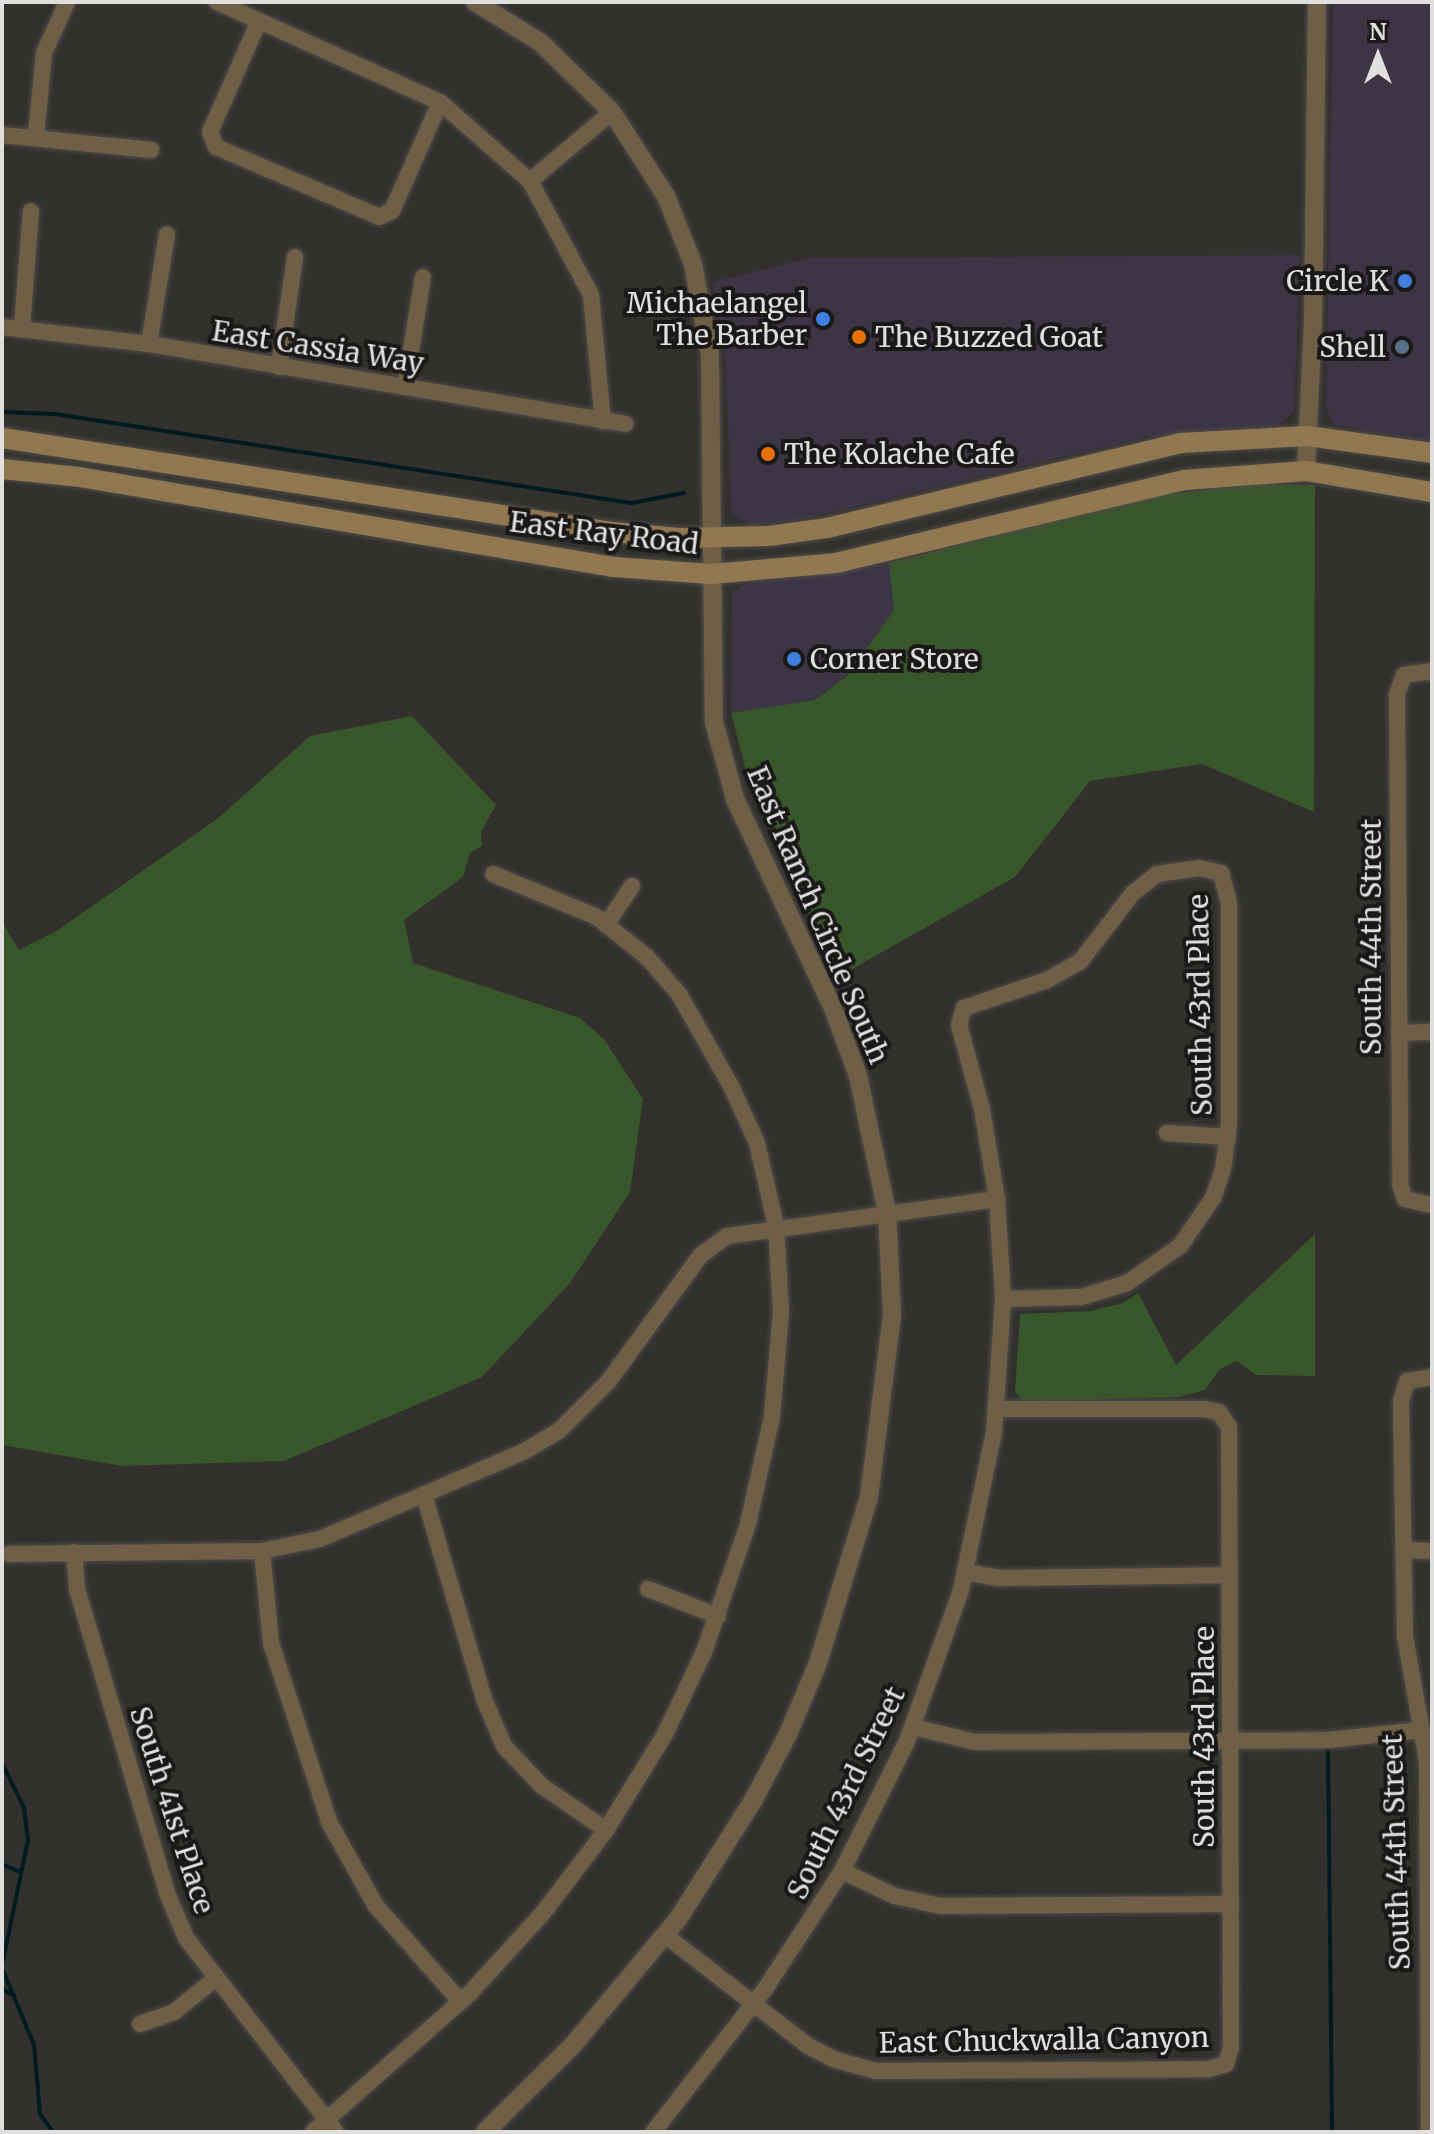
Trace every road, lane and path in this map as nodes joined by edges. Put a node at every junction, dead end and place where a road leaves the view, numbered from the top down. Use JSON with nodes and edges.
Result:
{"nodes":[{"id":1,"x":67,"y":2,"type":"edge"},
{"id":2,"x":217,"y":2,"type":"edge"},
{"id":3,"x":475,"y":2,"type":"edge"},
{"id":4,"x":1317,"y":2,"type":"edge"},
{"id":5,"x":259,"y":21,"type":"junction"},
{"id":6,"x":440,"y":102,"type":"junction"},
{"id":7,"x":612,"y":112,"type":"junction"},
{"id":8,"x":2,"y":135,"type":"edge"},
{"id":9,"x":36,"y":135,"type":"junction"},
{"id":10,"x":151,"y":150,"type":"dead end"},
{"id":11,"x":530,"y":181,"type":"junction"},
{"id":12,"x":31,"y":211,"type":"dead end"},
{"id":13,"x":167,"y":234,"type":"dead end"},
{"id":14,"x":295,"y":257,"type":"dead end"},
{"id":15,"x":423,"y":277,"type":"dead end"},
{"id":16,"x":2,"y":327,"type":"edge"},
{"id":17,"x":22,"y":327,"type":"junction"},
{"id":18,"x":149,"y":344,"type":"junction"},
{"id":19,"x":279,"y":367,"type":"junction"},
{"id":20,"x":405,"y":387,"type":"junction"},
{"id":21,"x":603,"y":421,"type":"junction"},
{"id":22,"x":625,"y":424,"type":"dead end"},
{"id":23,"x":1307,"y":436,"type":"junction"},
{"id":24,"x":2,"y":438,"type":"edge"},
{"id":25,"x":1432,"y":453,"type":"edge"},
{"id":26,"x":2,"y":469,"type":"edge"},
{"id":27,"x":1306,"y":471,"type":"junction"},
{"id":28,"x":1432,"y":492,"type":"edge"},
{"id":29,"x":362,"y":493,"type":"junction"},
{"id":30,"x":357,"y":522,"type":"junction"},
{"id":31,"x":711,"y":556,"type":"junction"},
{"id":32,"x":1432,"y":671,"type":"edge"},
{"id":33,"x":1221,"y":873,"type":"joint"},
{"id":34,"x":493,"y":874,"type":"dead end"},
{"id":35,"x":632,"y":886,"type":"dead end"},
{"id":36,"x":606,"y":925,"type":"junction"},
{"id":37,"x":1432,"y":1032,"type":"edge"},
{"id":38,"x":1399,"y":1033,"type":"junction"},
{"id":39,"x":1167,"y":1133,"type":"dead end"},
{"id":40,"x":1228,"y":1137,"type":"junction"},
{"id":41,"x":997,"y":1199,"type":"junction"},
{"id":42,"x":1432,"y":1205,"type":"edge"},
{"id":43,"x":887,"y":1212,"type":"junction"},
{"id":44,"x":776,"y":1226,"type":"junction"},
{"id":45,"x":1003,"y":1299,"type":"junction"},
{"id":46,"x":1432,"y":1377,"type":"edge"},
{"id":47,"x":997,"y":1409,"type":"junction"},
{"id":48,"x":424,"y":1495,"type":"junction"},
{"id":49,"x":1404,"y":1550,"type":"junction"},
{"id":50,"x":262,"y":1551,"type":"junction"},
{"id":51,"x":1432,"y":1551,"type":"edge"},
{"id":52,"x":74,"y":1552,"type":"junction"},
{"id":53,"x":9,"y":1554,"type":"dead end"},
{"id":54,"x":965,"y":1572,"type":"junction"},
{"id":55,"x":1230,"y":1575,"type":"junction"},
{"id":56,"x":648,"y":1589,"type":"dead end"},
{"id":57,"x":718,"y":1616,"type":"junction"},
{"id":58,"x":913,"y":1727,"type":"junction"},
{"id":59,"x":1422,"y":1730,"type":"junction"},
{"id":60,"x":1230,"y":1740,"type":"junction"},
{"id":61,"x":606,"y":1830,"type":"junction"},
{"id":62,"x":842,"y":1871,"type":"junction"},
{"id":63,"x":1231,"y":1904,"type":"junction"},
{"id":64,"x":1430,"y":1925,"type":"edge"},
{"id":65,"x":665,"y":1935,"type":"junction"},
{"id":66,"x":215,"y":1979,"type":"junction"},
{"id":67,"x":461,"y":2002,"type":"junction"},
{"id":68,"x":753,"y":2004,"type":"junction"},
{"id":69,"x":140,"y":2024,"type":"dead end"},
{"id":70,"x":1226,"y":2064,"type":"joint"},
{"id":71,"x":332,"y":2126,"type":"edge"},
{"id":72,"x":654,"y":2131,"type":"edge"},
{"id":73,"x":313,"y":2132,"type":"edge"},
{"id":74,"x":485,"y":2132,"type":"edge"},
{"id":75,"x":1429,"y":2132,"type":"edge"}],
"edges":[{"from":1,"to":9,"type":"street"},
{"from":2,"to":5,"type":"street"},
{"from":3,"to":7,"type":"street","name":"East Ranch Circle South"},
{"from":4,"to":23,"type":"street"},
{"from":5,"to":6,"type":"street"},
{"from":5,"to":6,"type":"street"},
{"from":6,"to":11,"type":"street"},
{"from":7,"to":11,"type":"street"},
{"from":7,"to":31,"type":"street","name":"East Ranch Circle South"},
{"from":8,"to":9,"type":"street"},
{"from":9,"to":10,"type":"street"},
{"from":11,"to":21,"type":"street"},
{"from":12,"to":17,"type":"street"},
{"from":13,"to":18,"type":"street"},
{"from":14,"to":19,"type":"street"},
{"from":15,"to":20,"type":"street"},
{"from":16,"to":17,"type":"street","name":"East Cassia Way"},
{"from":17,"to":18,"type":"street","name":"East Cassia Way"},
{"from":18,"to":19,"type":"street","name":"East Cassia Way"},
{"from":19,"to":20,"type":"street","name":"East Cassia Way"},
{"from":20,"to":21,"type":"street","name":"East Cassia Way"},
{"from":21,"to":22,"type":"street","name":"East Cassia Way"},
{"from":23,"to":25,"type":"main road","name":"East Ray Road"},
{"from":23,"to":27,"type":"street"},
{"from":23,"to":31,"type":"main road","name":"East Ray Road"},
{"from":24,"to":29,"type":"main road","name":"East Ray Road"},
{"from":26,"to":30,"type":"main road","name":"East Ray Road"},
{"from":27,"to":28,"type":"main road","name":"East Ray Road"},
{"from":27,"to":31,"type":"main road","name":"East Ray Road"},
{"from":29,"to":30,"type":"main road"},
{"from":29,"to":31,"type":"main road","name":"East Ray Road"},
{"from":30,"to":31,"type":"main road","name":"East Ray Road"},
{"from":31,"to":43,"type":"street","name":"East Ranch Circle South"},
{"from":32,"to":38,"type":"street","name":"South 44th Street"},
{"from":33,"to":40,"type":"street","name":"South 43rd Place"},
{"from":33,"to":41,"type":"street","name":"South 43rd Street"},
{"from":34,"to":36,"type":"street"},
{"from":35,"to":36,"type":"street"},
{"from":36,"to":44,"type":"street"},
{"from":37,"to":38,"type":"street"},
{"from":38,"to":42,"type":"street","name":"South 44th Street"},
{"from":39,"to":40,"type":"street","name":"South 43rd Place"},
{"from":40,"to":45,"type":"street","name":"South 43rd Place"},
{"from":41,"to":43,"type":"street"},
{"from":41,"to":45,"type":"street","name":"South 43rd Street"},
{"from":43,"to":44,"type":"street"},
{"from":43,"to":65,"type":"street","name":"East Ranch Circle South"},
{"from":44,"to":48,"type":"street"},
{"from":44,"to":57,"type":"street"},
{"from":45,"to":47,"type":"street","name":"South 43rd Street"},
{"from":46,"to":49,"type":"street","name":"South 44th Street"},
{"from":47,"to":54,"type":"street","name":"South 43rd Street"},
{"from":47,"to":55,"type":"street","name":"South 43rd Place"},
{"from":48,"to":50,"type":"street"},
{"from":48,"to":61,"type":"street"},
{"from":49,"to":51,"type":"street"},
{"from":49,"to":59,"type":"street","name":"South 44th Street"},
{"from":50,"to":52,"type":"street"},
{"from":50,"to":67,"type":"street"},
{"from":52,"to":53,"type":"street"},
{"from":52,"to":66,"type":"street","name":"South 41st Place"},
{"from":54,"to":55,"type":"street"},
{"from":54,"to":58,"type":"street","name":"South 43rd Street"},
{"from":55,"to":60,"type":"street","name":"South 43rd Place"},
{"from":56,"to":57,"type":"street"},
{"from":57,"to":61,"type":"street"},
{"from":58,"to":60,"type":"street"},
{"from":58,"to":62,"type":"street","name":"South 43rd Street"},
{"from":59,"to":60,"type":"street"},
{"from":59,"to":64,"type":"street","name":"South 44th Street"},
{"from":60,"to":63,"type":"street","name":"South 43rd Place"},
{"from":61,"to":67,"type":"street"},
{"from":62,"to":63,"type":"street"},
{"from":62,"to":68,"type":"street","name":"South 43rd Street"},
{"from":63,"to":70,"type":"street","name":"South 43rd Place"},
{"from":64,"to":75,"type":"street","name":"South 44th Street"},
{"from":65,"to":68,"type":"street","name":"East Chuckwalla Canyon"},
{"from":65,"to":74,"type":"street","name":"East Ranch Circle South"},
{"from":66,"to":69,"type":"street"},
{"from":66,"to":71,"type":"street","name":"South 41st Place"},
{"from":67,"to":71,"type":"street"},
{"from":68,"to":70,"type":"street","name":"East Chuckwalla Canyon"},
{"from":68,"to":72,"type":"street","name":"South 43rd Street"},
{"from":71,"to":73,"type":"street"}]}
